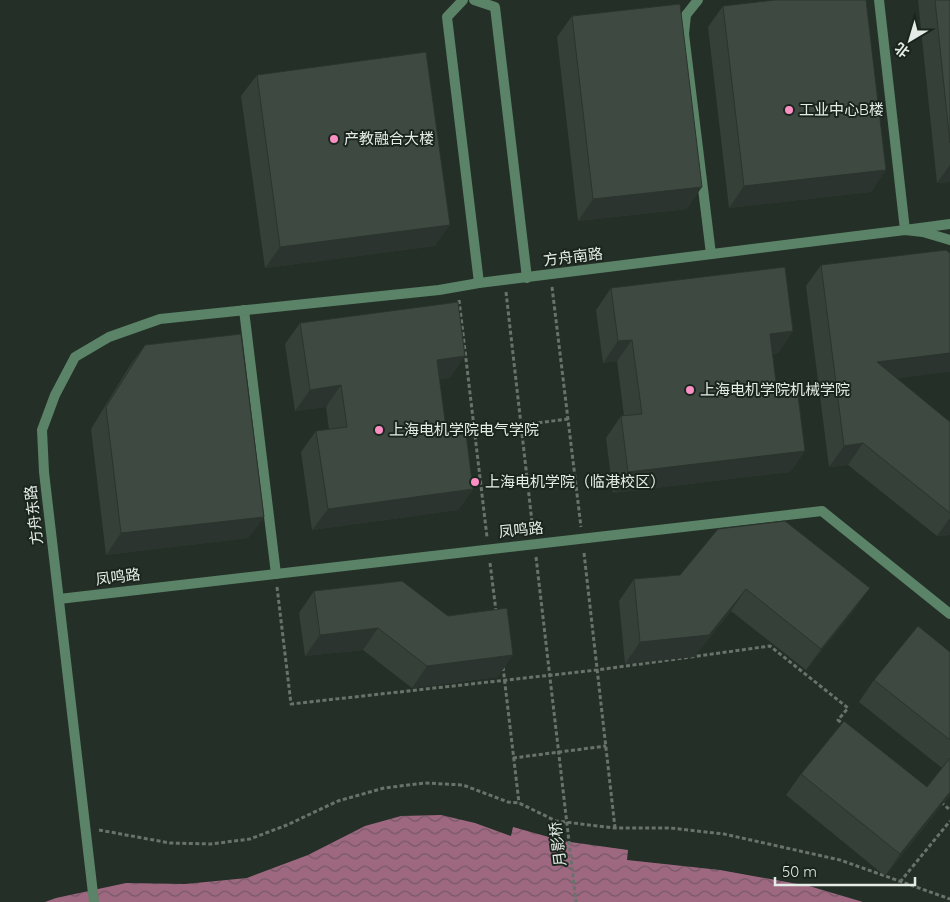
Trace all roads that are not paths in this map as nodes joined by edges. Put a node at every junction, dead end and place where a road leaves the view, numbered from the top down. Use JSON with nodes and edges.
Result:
{"nodes":[{"id":1,"x":463,"y":0,"type":"edge"},
{"id":2,"x":474,"y":0,"type":"edge"},
{"id":3,"x":698,"y":0,"type":"edge"},
{"id":4,"x":879,"y":0,"type":"edge"},
{"id":5,"x":950,"y":224,"type":"edge"},
{"id":6,"x":905,"y":230,"type":"junction"},
{"id":7,"x":950,"y":240,"type":"edge"},
{"id":8,"x":711,"y":254,"type":"junction"},
{"id":9,"x":527,"y":278,"type":"junction"},
{"id":10,"x":479,"y":284,"type":"junction"},
{"id":11,"x":244,"y":310,"type":"junction"},
{"id":12,"x":276,"y":574,"type":"junction"},
{"id":13,"x":59,"y":599,"type":"junction"},
{"id":14,"x":950,"y":614,"type":"edge"},
{"id":15,"x":94,"y":902,"type":"edge"}],
"edges":[{"from":1,"to":10,"type":"street"},
{"from":2,"to":9,"type":"street"},
{"from":3,"to":8,"type":"street"},
{"from":4,"to":6,"type":"street"},
{"from":5,"to":6,"type":"street","name":"方舟南路"},
{"from":6,"to":7,"type":"street"},
{"from":6,"to":8,"type":"street","name":"方舟南路"},
{"from":8,"to":9,"type":"street","name":"方舟南路"},
{"from":9,"to":10,"type":"street","name":"方舟南路"},
{"from":10,"to":11,"type":"street","name":"方舟南路"},
{"from":11,"to":12,"type":"street"},
{"from":11,"to":13,"type":"street","name":"方舟东路"},
{"from":12,"to":13,"type":"street","name":"凤鸣路"},
{"from":12,"to":14,"type":"street","name":"凤鸣路"},
{"from":13,"to":15,"type":"street","name":"方舟东路"}]}
